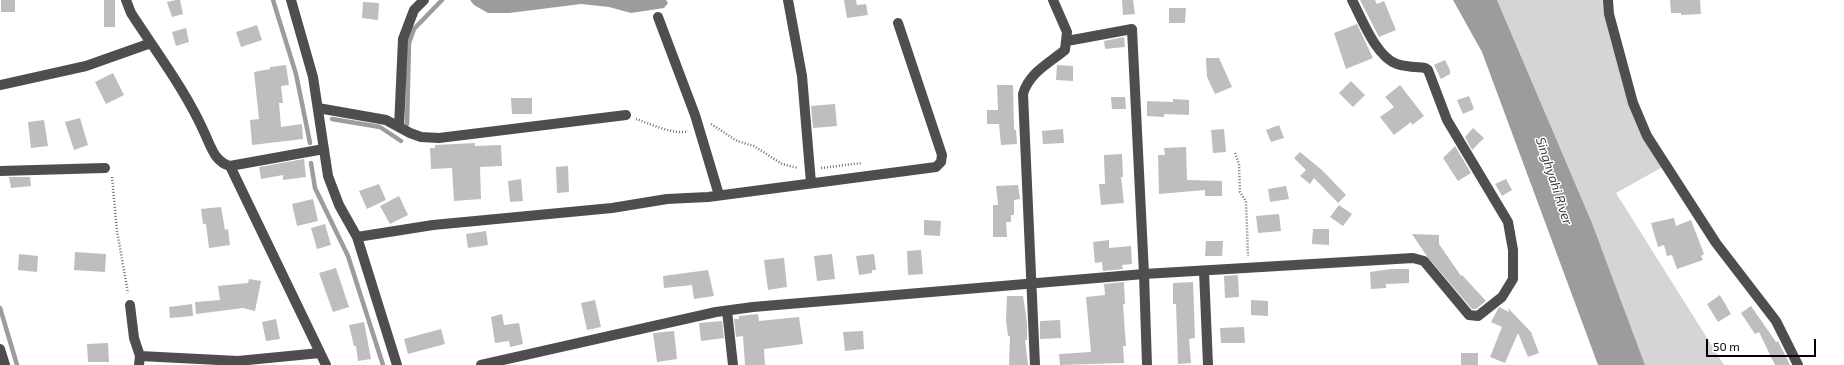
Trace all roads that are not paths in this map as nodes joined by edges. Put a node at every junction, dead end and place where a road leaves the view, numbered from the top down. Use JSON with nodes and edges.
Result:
{"nodes":[{"id":1,"x":126,"y":0,"type":"edge"},
{"id":2,"x":290,"y":0,"type":"edge"},
{"id":3,"x":424,"y":0,"type":"edge"},
{"id":4,"x":788,"y":0,"type":"edge"},
{"id":5,"x":1053,"y":0,"type":"edge"},
{"id":6,"x":1352,"y":0,"type":"edge"},
{"id":7,"x":1608,"y":0,"type":"edge"},
{"id":8,"x":658,"y":17,"type":"dead end"},
{"id":9,"x":898,"y":23,"type":"dead end"},
{"id":10,"x":1067,"y":41,"type":"junction"},
{"id":11,"x":151,"y":43,"type":"junction"},
{"id":12,"x":0,"y":86,"type":"edge"},
{"id":13,"x":318,"y":108,"type":"junction"},
{"id":14,"x":626,"y":115,"type":"road end"},
{"id":15,"x":399,"y":127,"type":"junction"},
{"id":16,"x":324,"y":149,"type":"junction"},
{"id":17,"x":230,"y":166,"type":"junction"},
{"id":18,"x":105,"y":168,"type":"road end"},
{"id":19,"x":0,"y":171,"type":"edge"},
{"id":20,"x":811,"y":183,"type":"junction"},
{"id":21,"x":719,"y":195,"type":"junction"},
{"id":22,"x":357,"y":237,"type":"junction"},
{"id":23,"x":1204,"y":271,"type":"junction"},
{"id":24,"x":1144,"y":274,"type":"junction"},
{"id":25,"x":1032,"y":283,"type":"junction"},
{"id":26,"x":130,"y":306,"type":"road end"},
{"id":27,"x":727,"y":310,"type":"junction"},
{"id":28,"x":0,"y":349,"type":"edge"},
{"id":29,"x":320,"y":353,"type":"junction"},
{"id":30,"x":139,"y":360,"type":"edge"},
{"id":31,"x":238,"y":363,"type":"edge"},
{"id":32,"x":5,"y":365,"type":"edge"},
{"id":33,"x":326,"y":365,"type":"edge"},
{"id":34,"x":397,"y":365,"type":"edge"},
{"id":35,"x":481,"y":365,"type":"edge"},
{"id":36,"x":733,"y":365,"type":"edge"},
{"id":37,"x":1035,"y":365,"type":"edge"},
{"id":38,"x":1147,"y":365,"type":"edge"},
{"id":39,"x":1208,"y":365,"type":"edge"},
{"id":40,"x":1798,"y":365,"type":"edge"}],
"edges":[{"from":1,"to":11,"type":"street"},
{"from":2,"to":13,"type":"street"},
{"from":3,"to":15,"type":"street"},
{"from":4,"to":20,"type":"street"},
{"from":5,"to":10,"type":"street"},
{"from":6,"to":23,"type":"street"},
{"from":7,"to":40,"type":"street"},
{"from":8,"to":21,"type":"street"},
{"from":9,"to":20,"type":"street"},
{"from":10,"to":24,"type":"street"},
{"from":10,"to":25,"type":"street"},
{"from":11,"to":12,"type":"street"},
{"from":11,"to":17,"type":"street"},
{"from":13,"to":15,"type":"street"},
{"from":13,"to":16,"type":"street"},
{"from":14,"to":15,"type":"street"},
{"from":16,"to":17,"type":"street"},
{"from":16,"to":22,"type":"street"},
{"from":17,"to":29,"type":"street"},
{"from":18,"to":19,"type":"street"},
{"from":20,"to":21,"type":"street"},
{"from":21,"to":22,"type":"street"},
{"from":22,"to":34,"type":"street"},
{"from":23,"to":24,"type":"street"},
{"from":23,"to":39,"type":"street"},
{"from":24,"to":25,"type":"street"},
{"from":24,"to":38,"type":"street"},
{"from":25,"to":27,"type":"street"},
{"from":25,"to":37,"type":"street"},
{"from":26,"to":30,"type":"street"},
{"from":27,"to":35,"type":"street"},
{"from":27,"to":36,"type":"street"},
{"from":28,"to":32,"type":"street"},
{"from":29,"to":31,"type":"street"},
{"from":29,"to":33,"type":"street"},
{"from":30,"to":31,"type":"street"}]}
